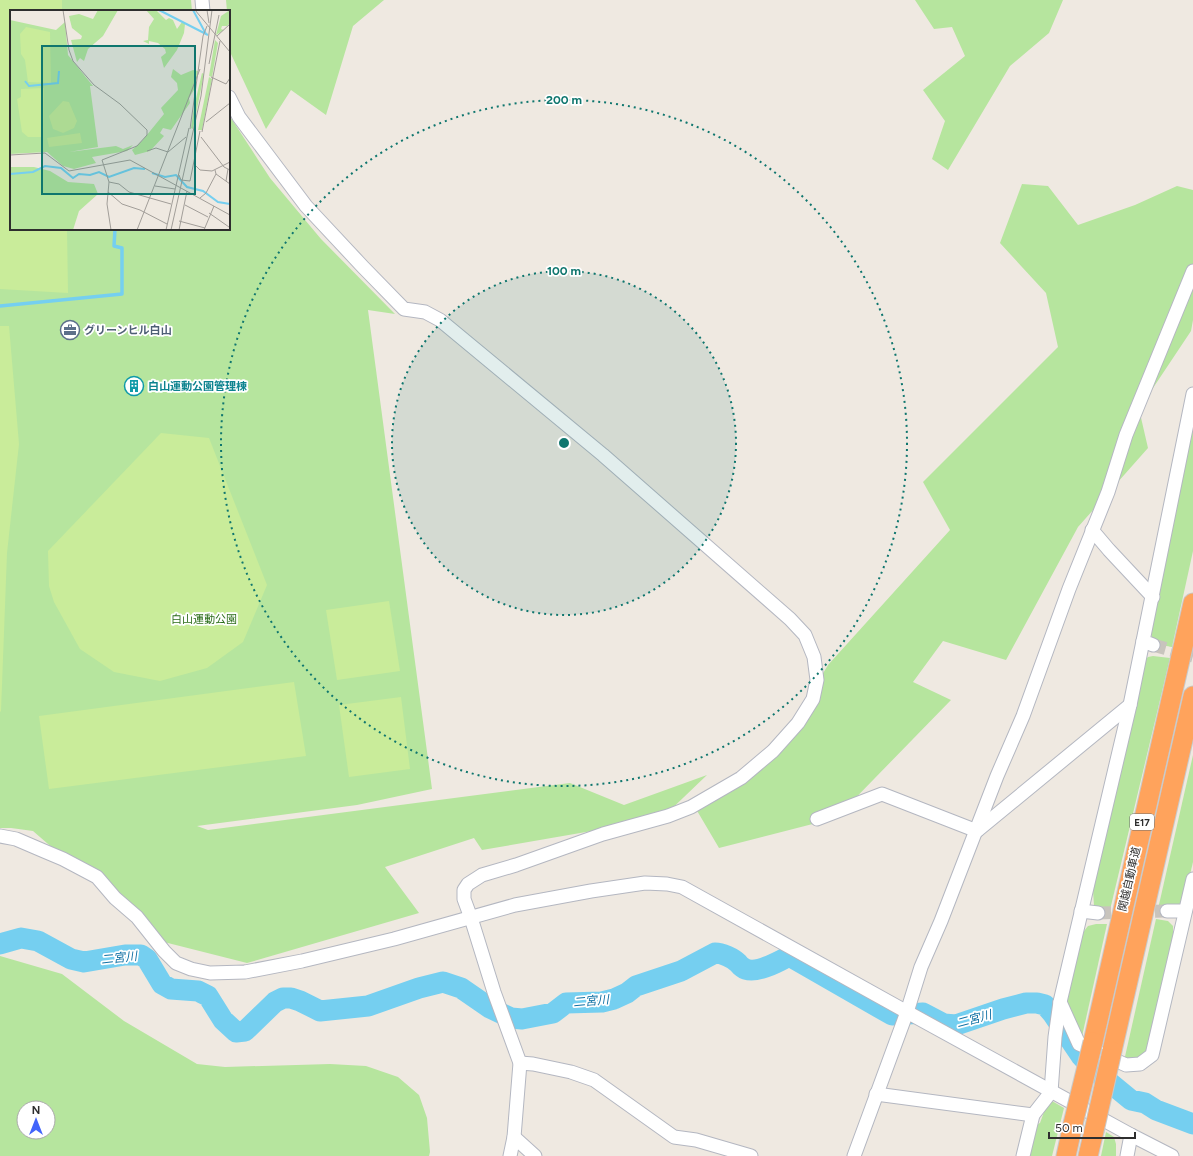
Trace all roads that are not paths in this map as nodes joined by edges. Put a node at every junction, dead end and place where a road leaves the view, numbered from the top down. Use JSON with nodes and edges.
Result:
{"nodes":[{"id":1,"x":202,"y":0,"type":"edge"},
{"id":2,"x":203,"y":10,"type":"edge"},
{"id":3,"x":230,"y":99,"type":"edge"},
{"id":4,"x":1193,"y":271,"type":"edge"},
{"id":5,"x":1193,"y":394,"type":"edge"},
{"id":6,"x":1092,"y":530,"type":"junction"},
{"id":7,"x":1152,"y":598,"type":"junction"},
{"id":8,"x":1193,"y":603,"type":"edge"},
{"id":9,"x":1193,"y":696,"type":"edge"},
{"id":10,"x":1130,"y":706,"type":"junction"},
{"id":11,"x":817,"y":819,"type":"dead end"},
{"id":12,"x":977,"y":831,"type":"junction"},
{"id":13,"x":0,"y":836,"type":"edge"},
{"id":14,"x":1193,"y":879,"type":"edge"},
{"id":15,"x":1082,"y":911,"type":"junction"},
{"id":16,"x":1167,"y":911,"type":"tunnel mouth"},
{"id":17,"x":1098,"y":912,"type":"tunnel mouth"},
{"id":18,"x":1184,"y":917,"type":"junction"},
{"id":19,"x":471,"y":918,"type":"junction"},
{"id":20,"x":1193,"y":933,"type":"edge"},
{"id":21,"x":1060,"y":1002,"type":"junction"},
{"id":22,"x":906,"y":1012,"type":"junction"},
{"id":23,"x":520,"y":1063,"type":"junction"},
{"id":24,"x":1051,"y":1092,"type":"junction"},
{"id":25,"x":876,"y":1094,"type":"junction"},
{"id":26,"x":1033,"y":1115,"type":"junction"},
{"id":27,"x":1131,"y":1135,"type":"junction"},
{"id":28,"x":514,"y":1137,"type":"junction"},
{"id":29,"x":510,"y":1156,"type":"edge"},
{"id":30,"x":535,"y":1156,"type":"edge"},
{"id":31,"x":751,"y":1156,"type":"edge"},
{"id":32,"x":854,"y":1156,"type":"edge"},
{"id":33,"x":1023,"y":1156,"type":"edge"},
{"id":34,"x":1066,"y":1156,"type":"edge"},
{"id":35,"x":1088,"y":1156,"type":"edge"},
{"id":36,"x":1127,"y":1156,"type":"edge"},
{"id":37,"x":1172,"y":1156,"type":"edge"}],
"edges":[{"from":1,"to":2,"type":"street"},
{"from":3,"to":19,"type":"street"},
{"from":4,"to":6,"type":"street"},
{"from":5,"to":7,"type":"street"},
{"from":6,"to":7,"type":"street"},
{"from":6,"to":12,"type":"street"},
{"from":7,"to":10,"type":"street"},
{"from":8,"to":34,"type":"highway","name":"関越自動車道","number":"E17","bridge":true},
{"from":9,"to":35,"type":"highway","name":"関越自動車道","number":"E17","bridge":true},
{"from":10,"to":12,"type":"street"},
{"from":10,"to":15,"type":"street"},
{"from":11,"to":12,"type":"street"},
{"from":12,"to":22,"type":"street"},
{"from":13,"to":19,"type":"street"},
{"from":14,"to":18,"type":"street"},
{"from":15,"to":17,"type":"street"},
{"from":15,"to":21,"type":"street"},
{"from":16,"to":18,"type":"street"},
{"from":18,"to":20,"type":"street"},
{"from":18,"to":21,"type":"street"},
{"from":19,"to":22,"type":"street"},
{"from":19,"to":23,"type":"street"},
{"from":21,"to":24,"type":"street"},
{"from":22,"to":24,"type":"street"},
{"from":22,"to":25,"type":"street"},
{"from":23,"to":28,"type":"street"},
{"from":23,"to":31,"type":"street"},
{"from":24,"to":26,"type":"street"},
{"from":24,"to":27,"type":"street"},
{"from":25,"to":26,"type":"street"},
{"from":25,"to":32,"type":"street"},
{"from":26,"to":33,"type":"street"},
{"from":27,"to":36,"type":"street"},
{"from":27,"to":37,"type":"street"},
{"from":28,"to":29,"type":"street"},
{"from":28,"to":30,"type":"street"}]}
